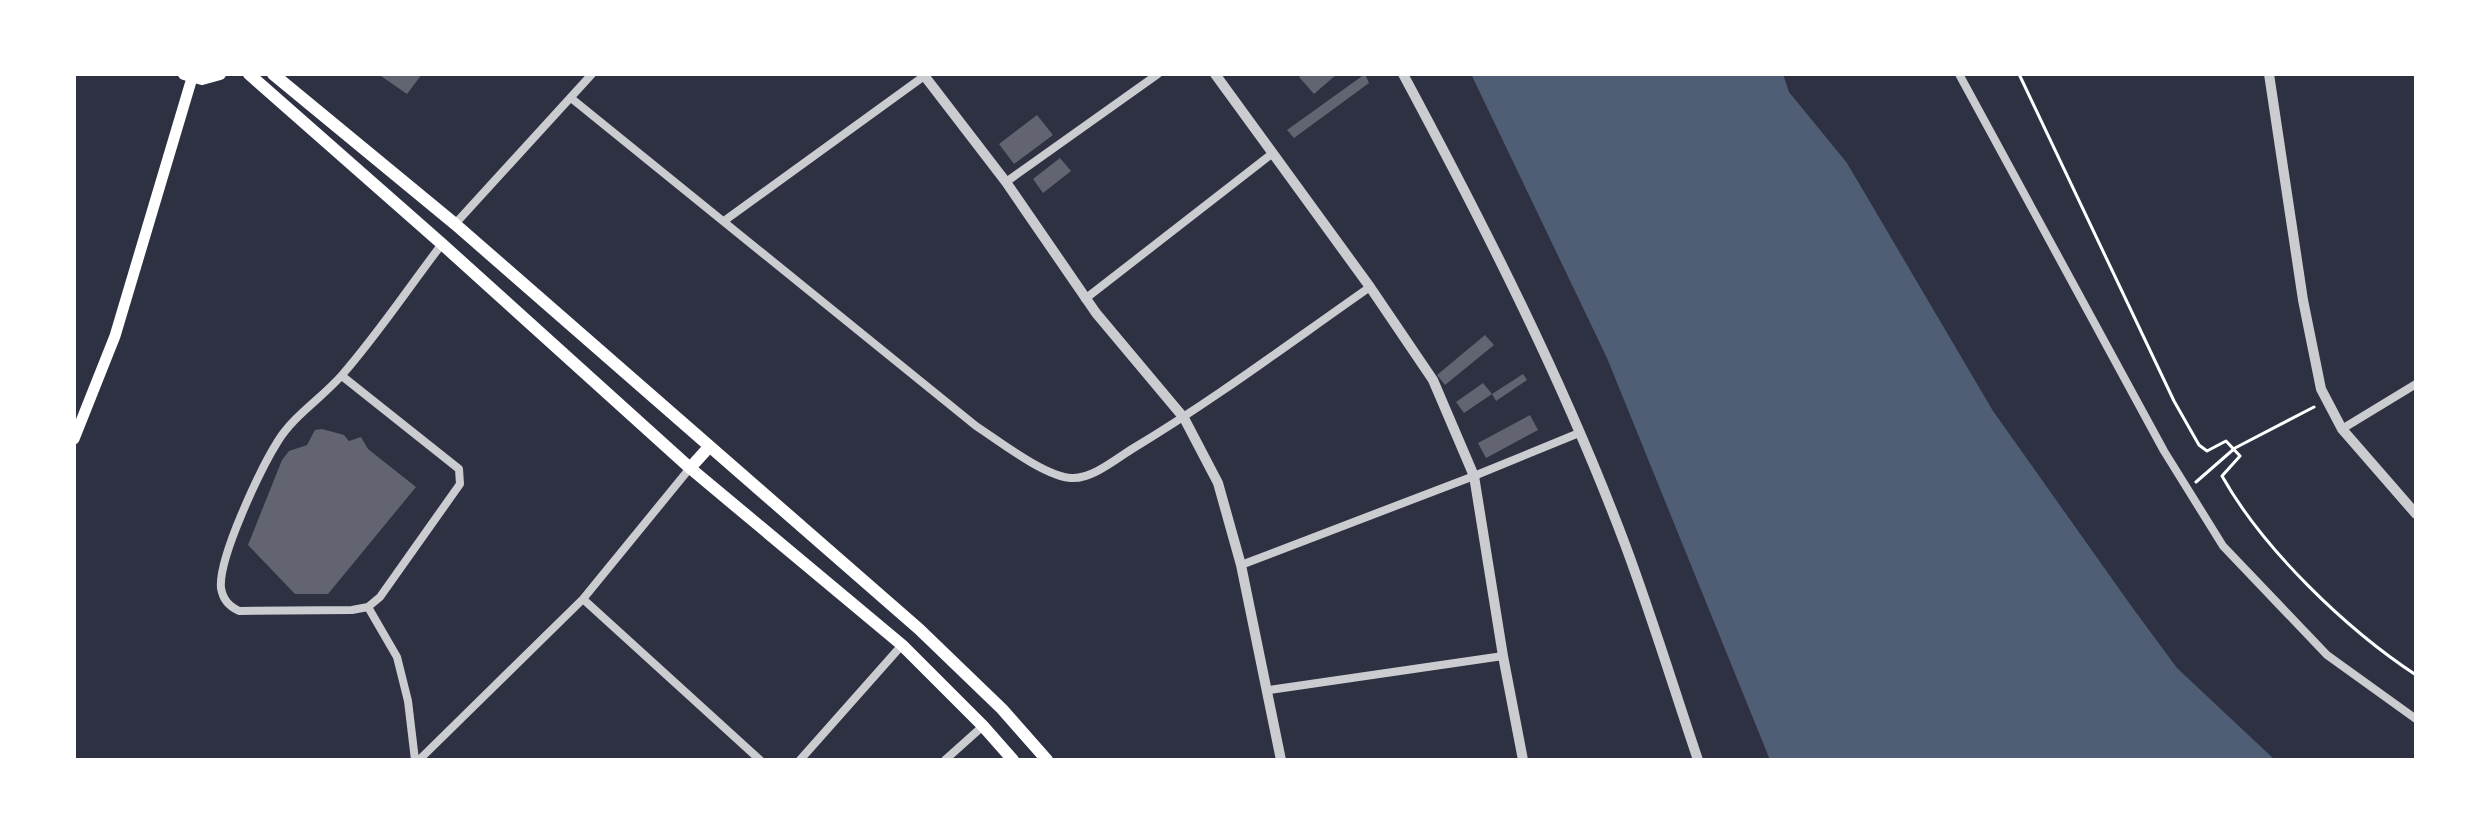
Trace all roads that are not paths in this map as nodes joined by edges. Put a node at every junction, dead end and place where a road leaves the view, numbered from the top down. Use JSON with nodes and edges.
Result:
{"nodes":[{"id":1,"x":220,"y":74,"type":"edge"},
{"id":2,"x":249,"y":74,"type":"edge"},
{"id":3,"x":273,"y":74,"type":"edge"},
{"id":4,"x":592,"y":74,"type":"edge"},
{"id":5,"x":1158,"y":74,"type":"edge"},
{"id":6,"x":1215,"y":74,"type":"edge"},
{"id":7,"x":1403,"y":74,"type":"edge"},
{"id":8,"x":1959,"y":74,"type":"edge"},
{"id":9,"x":2269,"y":74,"type":"edge"},
{"id":10,"x":924,"y":75,"type":"edge"},
{"id":11,"x":188,"y":76,"type":"edge"},
{"id":12,"x":571,"y":98,"type":"junction"},
{"id":13,"x":1273,"y":153,"type":"junction"},
{"id":14,"x":1006,"y":182,"type":"junction"},
{"id":15,"x":724,"y":221,"type":"junction"},
{"id":16,"x":455,"y":224,"type":"junction"},
{"id":17,"x":442,"y":244,"type":"junction"},
{"id":18,"x":1370,"y":287,"type":"junction"},
{"id":19,"x":1085,"y":299,"type":"junction"},
{"id":20,"x":342,"y":376,"type":"junction"},
{"id":21,"x":2416,"y":384,"type":"edge"},
{"id":22,"x":1184,"y":418,"type":"junction"},
{"id":23,"x":2342,"y":429,"type":"junction"},
{"id":24,"x":1579,"y":433,"type":"junction"},
{"id":25,"x":74,"y":439,"type":"edge"},
{"id":26,"x":709,"y":447,"type":"junction"},
{"id":27,"x":690,"y":468,"type":"junction"},
{"id":28,"x":1474,"y":476,"type":"junction"},
{"id":29,"x":2416,"y":514,"type":"edge"},
{"id":30,"x":1241,"y":565,"type":"junction"},
{"id":31,"x":583,"y":599,"type":"junction"},
{"id":32,"x":368,"y":607,"type":"junction"},
{"id":33,"x":919,"y":629,"type":"junction"},
{"id":34,"x":902,"y":645,"type":"junction"},
{"id":35,"x":1503,"y":656,"type":"junction"},
{"id":36,"x":1269,"y":690,"type":"junction"},
{"id":37,"x":2416,"y":719,"type":"edge"},
{"id":38,"x":983,"y":726,"type":"junction"},
{"id":39,"x":417,"y":760,"type":"edge"},
{"id":40,"x":760,"y":760,"type":"edge"},
{"id":41,"x":800,"y":760,"type":"edge"},
{"id":42,"x":945,"y":760,"type":"edge"},
{"id":43,"x":1013,"y":760,"type":"edge"},
{"id":44,"x":1047,"y":760,"type":"edge"},
{"id":45,"x":1281,"y":760,"type":"edge"},
{"id":46,"x":1523,"y":760,"type":"edge"},
{"id":47,"x":1698,"y":760,"type":"edge"}],
"edges":[{"from":1,"to":11,"type":"main road"},
{"from":2,"to":17,"type":"main road"},
{"from":3,"to":16,"type":"main road"},
{"from":4,"to":12,"type":"street"},
{"from":5,"to":14,"type":"street"},
{"from":6,"to":13,"type":"street"},
{"from":7,"to":24,"type":"street"},
{"from":8,"to":37,"type":"street"},
{"from":9,"to":23,"type":"street"},
{"from":10,"to":14,"type":"street"},
{"from":10,"to":15,"type":"street"},
{"from":11,"to":25,"type":"main road"},
{"from":12,"to":15,"type":"street"},
{"from":12,"to":16,"type":"street"},
{"from":13,"to":18,"type":"street"},
{"from":13,"to":19,"type":"street"},
{"from":14,"to":19,"type":"street"},
{"from":15,"to":22,"type":"street"},
{"from":16,"to":17,"type":"main road"},
{"from":16,"to":26,"type":"main road"},
{"from":17,"to":20,"type":"street"},
{"from":17,"to":27,"type":"main road"},
{"from":18,"to":22,"type":"street"},
{"from":18,"to":28,"type":"street"},
{"from":19,"to":22,"type":"street"},
{"from":20,"to":32,"type":"street"},
{"from":20,"to":32,"type":"street"},
{"from":21,"to":23,"type":"street"},
{"from":22,"to":30,"type":"street"},
{"from":23,"to":29,"type":"street"},
{"from":24,"to":28,"type":"street"},
{"from":24,"to":47,"type":"street"},
{"from":26,"to":27,"type":"main road"},
{"from":26,"to":33,"type":"main road"},
{"from":27,"to":31,"type":"street"},
{"from":27,"to":34,"type":"main road"},
{"from":28,"to":30,"type":"street"},
{"from":28,"to":35,"type":"street"},
{"from":30,"to":36,"type":"street"},
{"from":31,"to":39,"type":"street"},
{"from":31,"to":40,"type":"street"},
{"from":32,"to":39,"type":"street"},
{"from":33,"to":34,"type":"main road"},
{"from":33,"to":44,"type":"main road"},
{"from":34,"to":38,"type":"main road"},
{"from":34,"to":41,"type":"street"},
{"from":35,"to":36,"type":"street"},
{"from":35,"to":46,"type":"street"},
{"from":36,"to":45,"type":"street"},
{"from":38,"to":42,"type":"street"},
{"from":38,"to":43,"type":"main road"}]}
